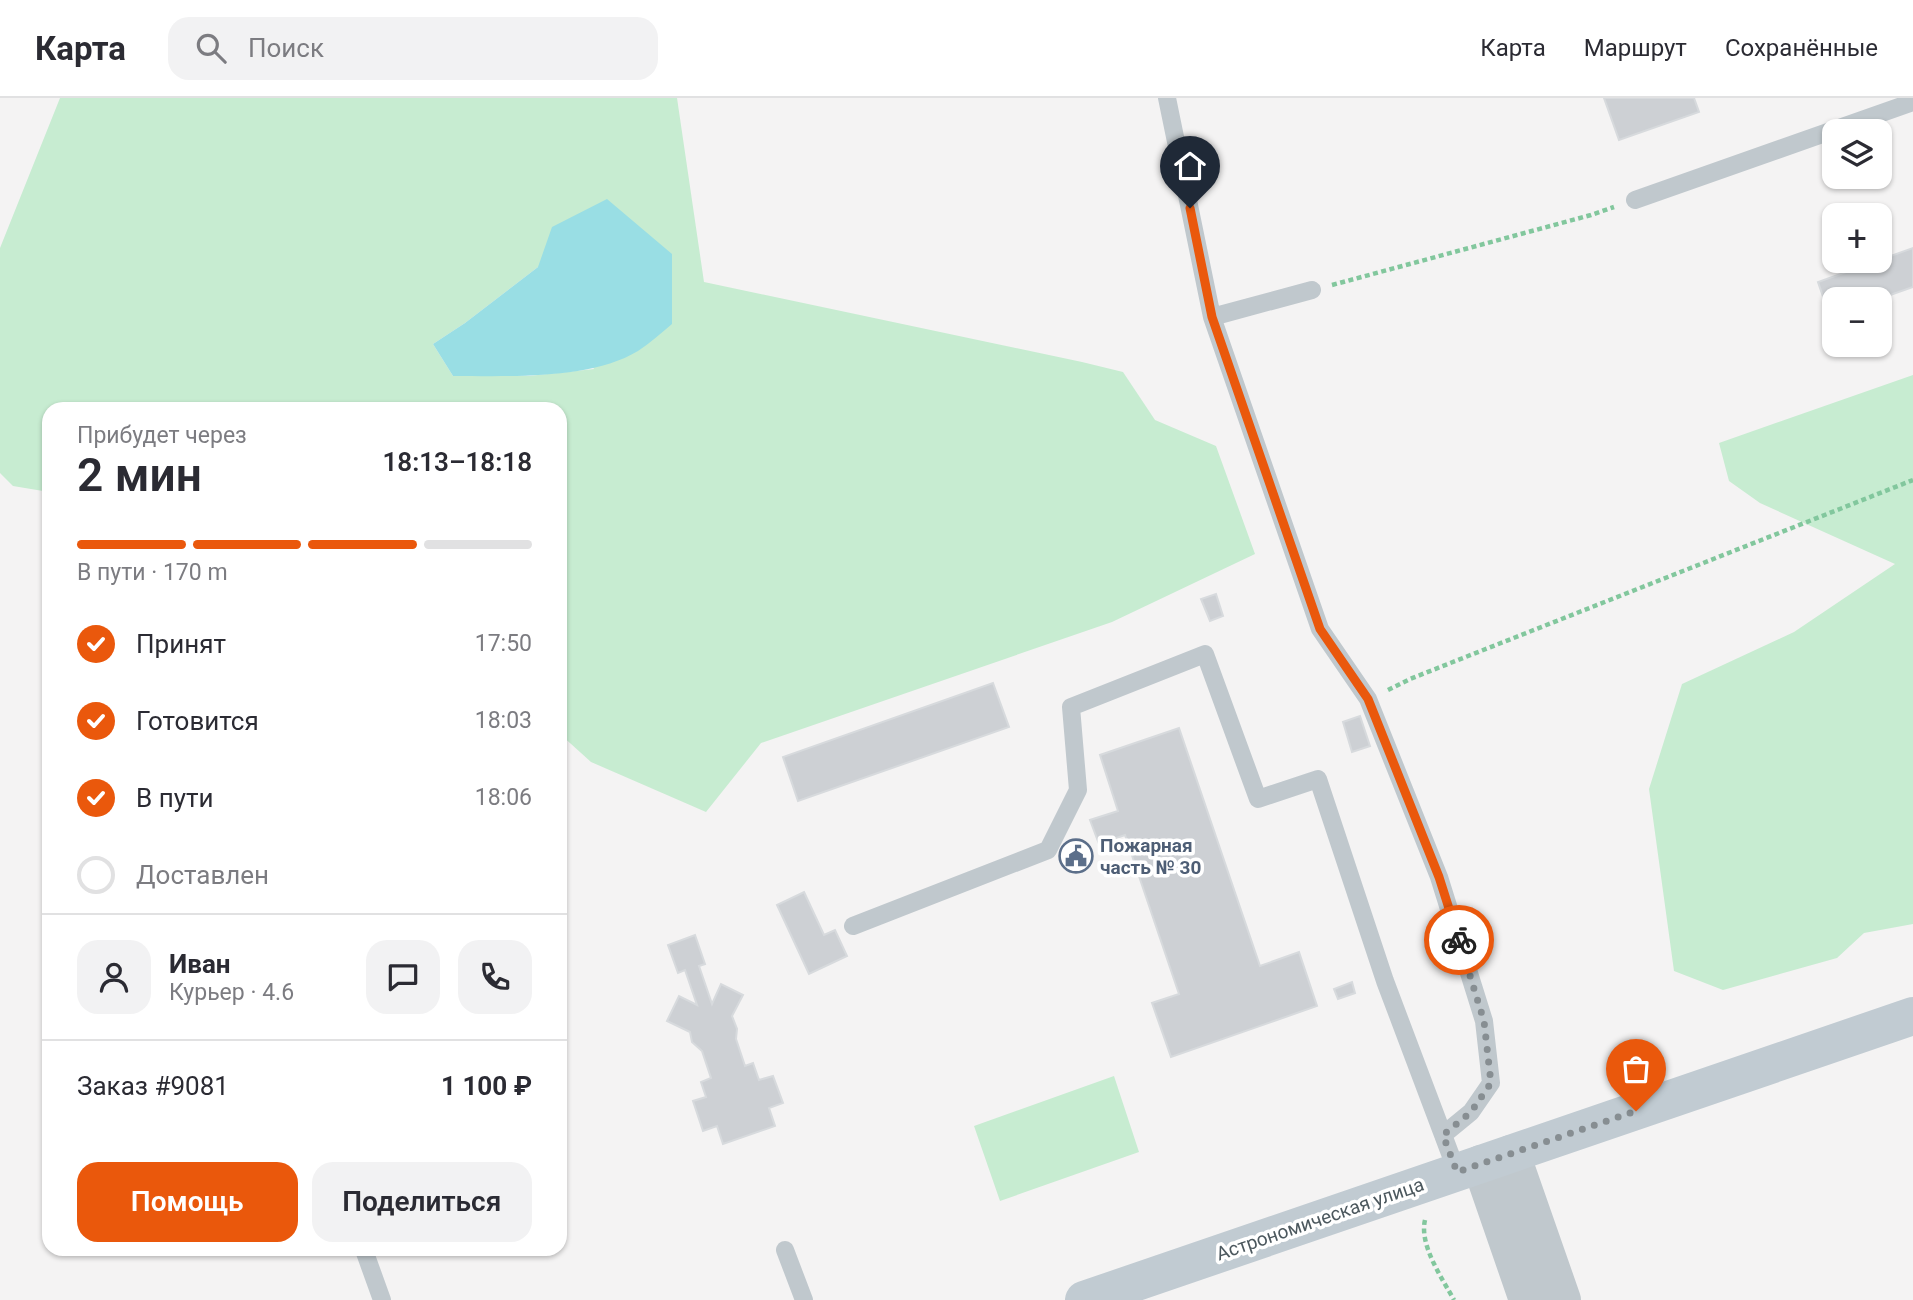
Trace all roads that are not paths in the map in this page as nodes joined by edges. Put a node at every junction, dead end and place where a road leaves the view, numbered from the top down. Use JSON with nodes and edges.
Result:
{"nodes":[{"id":1,"x":1167,"y":98,"type":"edge"},
{"id":2,"x":1913,"y":102,"type":"edge"},
{"id":3,"x":1634,"y":200,"type":"road end"},
{"id":4,"x":1312,"y":290,"type":"road end"},
{"id":5,"x":1212,"y":317,"type":"junction"},
{"id":6,"x":853,"y":926,"type":"dead end"},
{"id":7,"x":1913,"y":1016,"type":"edge"},
{"id":8,"x":1443,"y":1135,"type":"junction"},
{"id":9,"x":1483,"y":1163,"type":"junction"},
{"id":10,"x":785,"y":1250,"type":"dead end"},
{"id":11,"x":366,"y":1256,"type":"edge"},
{"id":12,"x":382,"y":1300,"type":"edge"},
{"id":13,"x":804,"y":1300,"type":"edge"},
{"id":14,"x":1084,"y":1300,"type":"edge"},
{"id":15,"x":1528,"y":1300,"type":"edge"},
{"id":16,"x":1562,"y":1300,"type":"edge"}],
"edges":[{"from":1,"to":5,"type":"lane"},
{"from":2,"to":3,"type":"lane"},
{"from":4,"to":5,"type":"lane"},
{"from":5,"to":8,"type":"lane"},
{"from":6,"to":8,"type":"lane"},
{"from":7,"to":9,"type":"main road","name":"Астрономическая улица"},
{"from":8,"to":9,"type":"lane"},
{"from":9,"to":14,"type":"main road","name":"Астрономическая улица"},
{"from":9,"to":15,"type":"street"},
{"from":9,"to":16,"type":"street"},
{"from":10,"to":13,"type":"lane"},
{"from":11,"to":12,"type":"lane"}]}
